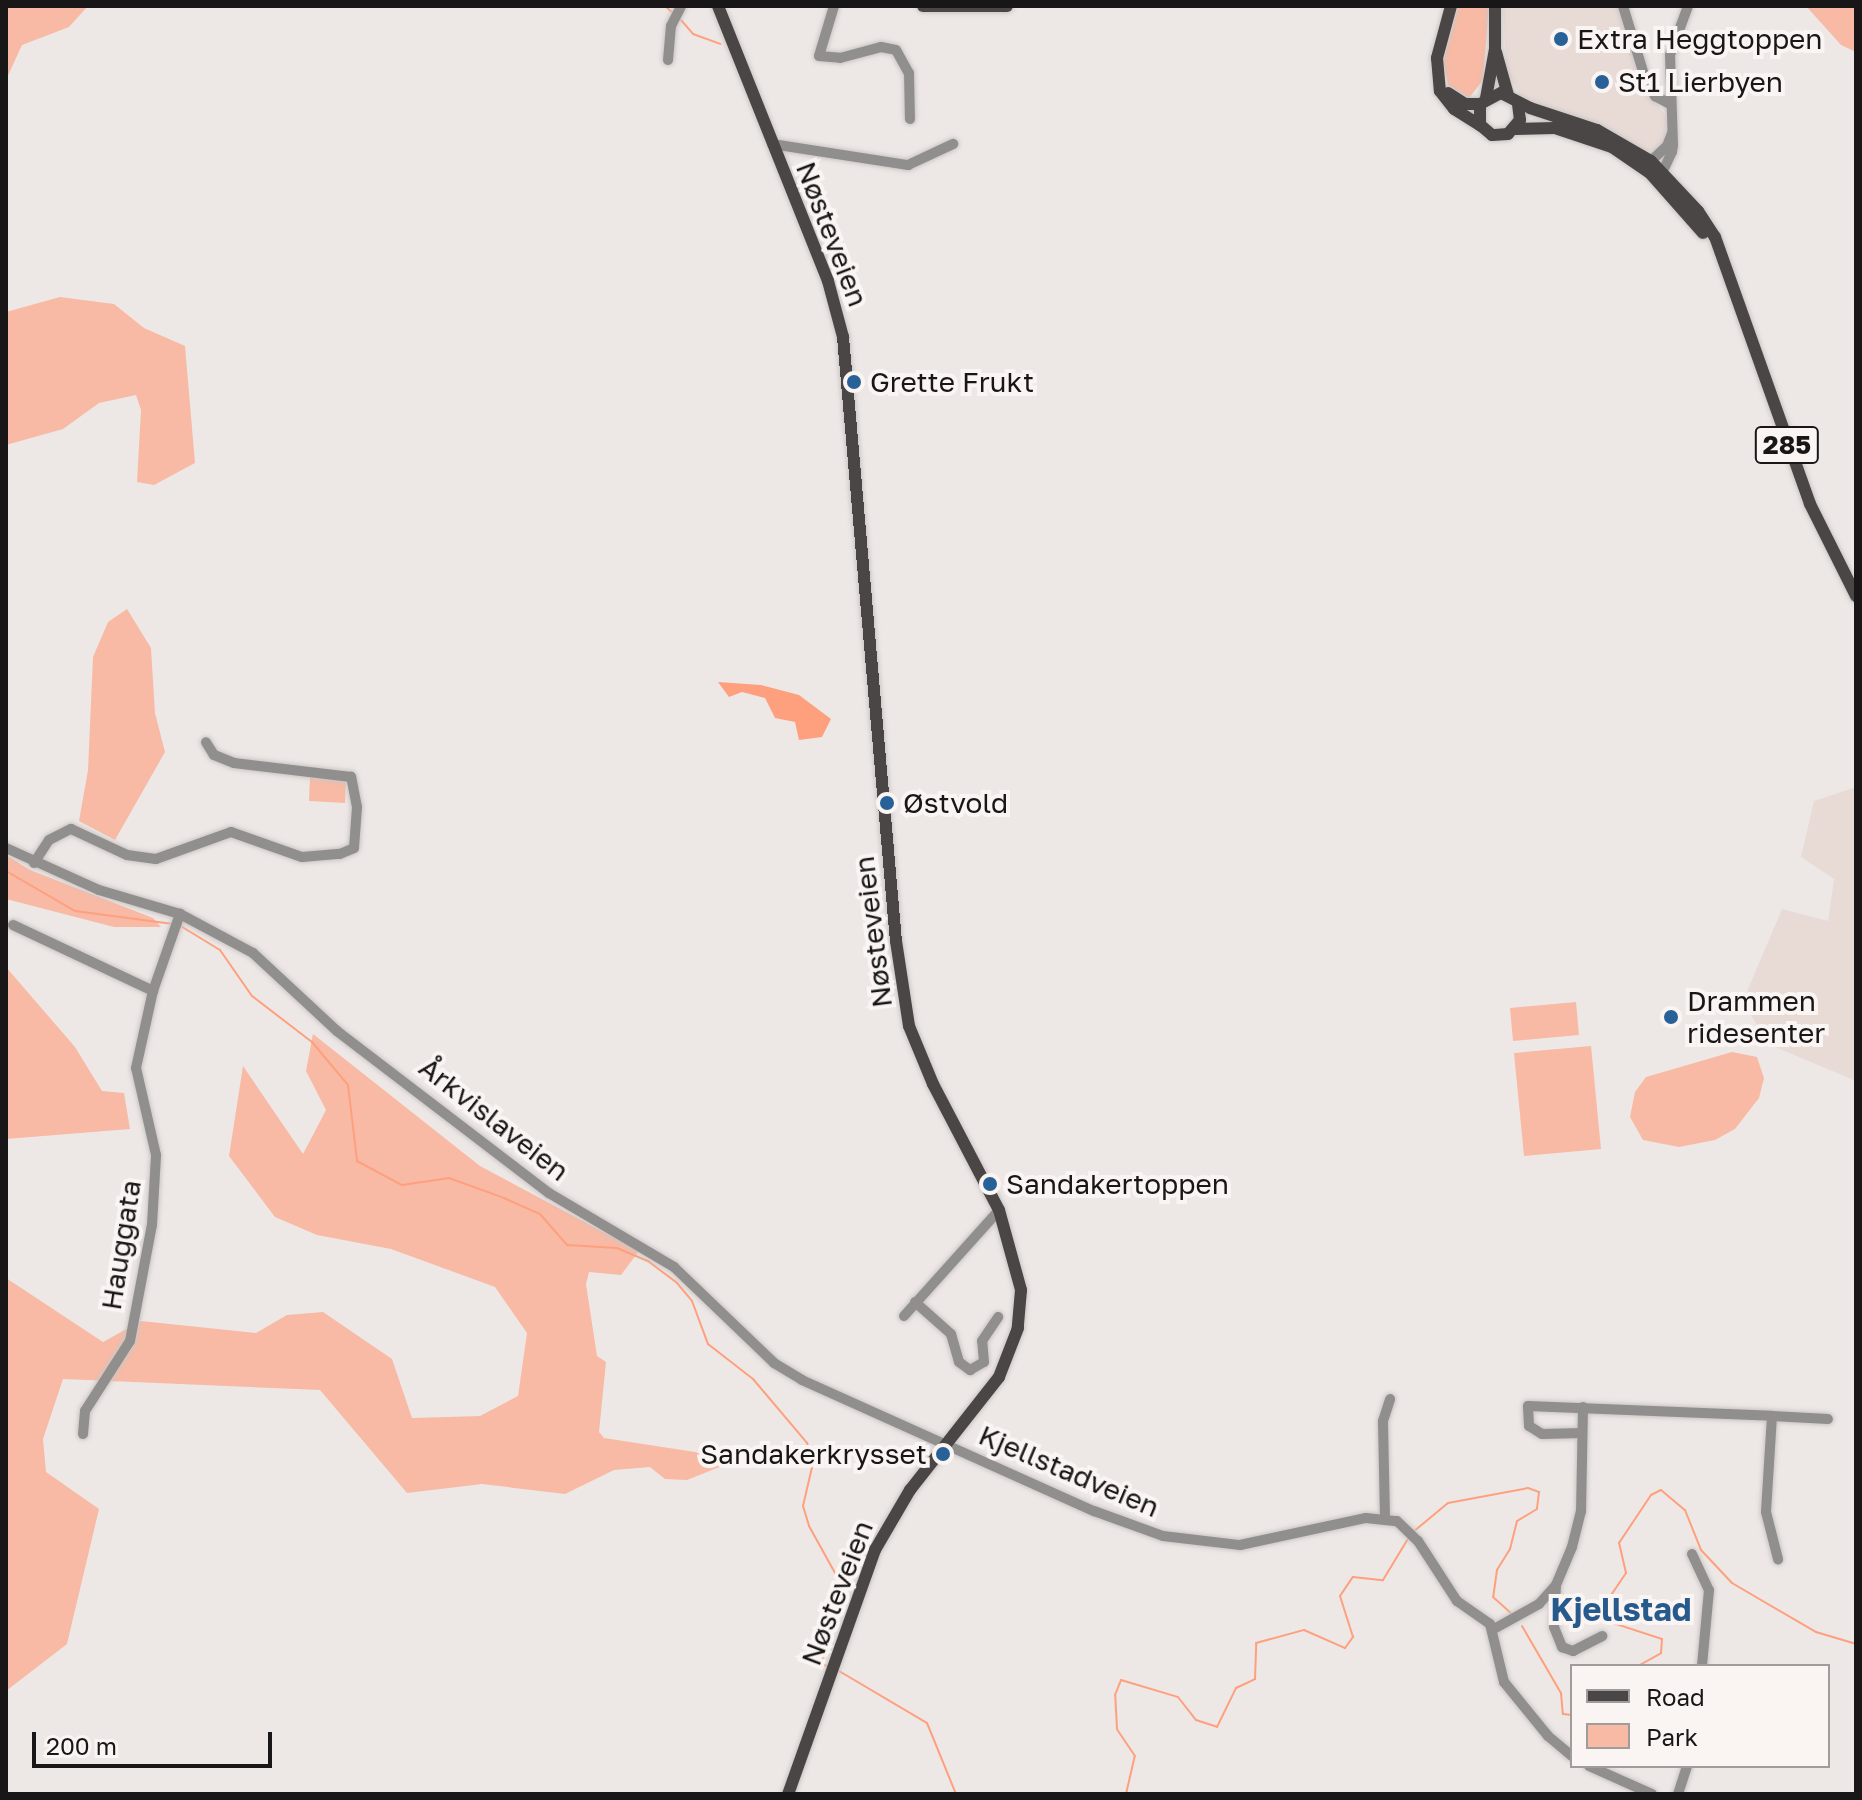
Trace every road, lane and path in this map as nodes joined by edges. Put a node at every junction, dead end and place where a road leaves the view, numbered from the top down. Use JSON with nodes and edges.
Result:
{"nodes":[{"id":1,"x":681,"y":6,"type":"edge"},
{"id":2,"x":718,"y":6,"type":"edge"},
{"id":3,"x":834,"y":6,"type":"edge"},
{"id":4,"x":923,"y":6,"type":"edge"},
{"id":5,"x":1007,"y":6,"type":"edge"},
{"id":6,"x":1451,"y":6,"type":"edge"},
{"id":7,"x":1495,"y":6,"type":"edge"},
{"id":8,"x":1623,"y":6,"type":"edge"},
{"id":9,"x":1688,"y":6,"type":"edge"},
{"id":10,"x":1495,"y":49,"type":"junction"},
{"id":11,"x":668,"y":60,"type":"dead end"},
{"id":12,"x":1440,"y":85,"type":"junction"},
{"id":13,"x":1513,"y":100,"type":"junction"},
{"id":14,"x":1483,"y":101,"type":"junction"},
{"id":15,"x":1670,"y":104,"type":"junction"},
{"id":16,"x":910,"y":119,"type":"dead end"},
{"id":17,"x":1480,"y":125,"type":"junction"},
{"id":18,"x":1515,"y":129,"type":"junction"},
{"id":19,"x":772,"y":144,"type":"junction"},
{"id":20,"x":953,"y":144,"type":"dead end"},
{"id":21,"x":1654,"y":168,"type":"junction"},
{"id":22,"x":1856,"y":596,"type":"edge"},
{"id":23,"x":206,"y":742,"type":"dead end"},
{"id":24,"x":6,"y":848,"type":"edge"},
{"id":25,"x":34,"y":863,"type":"junction"},
{"id":26,"x":178,"y":920,"type":"junction"},
{"id":27,"x":13,"y":925,"type":"dead end"},
{"id":28,"x":153,"y":991,"type":"junction"},
{"id":29,"x":999,"y":1210,"type":"junction"},
{"id":30,"x":915,"y":1302,"type":"junction"},
{"id":31,"x":904,"y":1316,"type":"dead end"},
{"id":32,"x":998,"y":1317,"type":"dead end"},
{"id":33,"x":1390,"y":1399,"type":"dead end"},
{"id":34,"x":1583,"y":1407,"type":"junction"},
{"id":35,"x":1772,"y":1416,"type":"junction"},
{"id":36,"x":1828,"y":1419,"type":"dead end"},
{"id":37,"x":1582,"y":1433,"type":"junction"},
{"id":38,"x":83,"y":1434,"type":"dead end"},
{"id":39,"x":946,"y":1444,"type":"junction"},
{"id":40,"x":1385,"y":1518,"type":"junction"},
{"id":41,"x":1692,"y":1554,"type":"dead end"},
{"id":42,"x":1778,"y":1559,"type":"dead end"},
{"id":43,"x":1556,"y":1585,"type":"junction"},
{"id":44,"x":1492,"y":1630,"type":"junction"},
{"id":45,"x":1602,"y":1636,"type":"dead end"},
{"id":46,"x":1702,"y":1664,"type":"edge"},
{"id":47,"x":1570,"y":1754,"type":"edge"},
{"id":48,"x":1594,"y":1768,"type":"edge"},
{"id":49,"x":1686,"y":1768,"type":"edge"},
{"id":50,"x":788,"y":1794,"type":"edge"},
{"id":51,"x":1652,"y":1794,"type":"edge"},
{"id":52,"x":1678,"y":1794,"type":"edge"}],
"edges":[{"from":1,"to":11,"type":"street"},
{"from":2,"to":19,"type":"main road","name":"Nøsteveien"},
{"from":3,"to":16,"type":"street"},
{"from":4,"to":5,"type":"main road"},
{"from":6,"to":12,"type":"main road"},
{"from":7,"to":10,"type":"main road"},
{"from":8,"to":15,"type":"street"},
{"from":9,"to":15,"type":"street"},
{"from":10,"to":13,"type":"main road"},
{"from":10,"to":14,"type":"main road"},
{"from":12,"to":14,"type":"main road"},
{"from":12,"to":17,"type":"main road"},
{"from":13,"to":14,"type":"main road","number":"285"},
{"from":13,"to":18,"type":"main road"},
{"from":13,"to":21,"type":"main road","number":"285"},
{"from":14,"to":17,"type":"main road"},
{"from":15,"to":21,"type":"street"},
{"from":17,"to":18,"type":"main road","number":"285"},
{"from":18,"to":21,"type":"main road","number":"285"},
{"from":19,"to":20,"type":"street"},
{"from":19,"to":29,"type":"main road","name":"Nøsteveien"},
{"from":21,"to":22,"type":"main road","number":"285"},
{"from":23,"to":25,"type":"street"},
{"from":24,"to":25,"type":"street","name":"Årkvislaveien"},
{"from":25,"to":26,"type":"street","name":"Årkvislaveien"},
{"from":26,"to":28,"type":"street","name":"Hauggata"},
{"from":26,"to":39,"type":"street","name":"Årkvislaveien"},
{"from":27,"to":28,"type":"street"},
{"from":28,"to":38,"type":"street","name":"Hauggata"},
{"from":29,"to":30,"type":"street"},
{"from":29,"to":39,"type":"main road","name":"Nøsteveien"},
{"from":30,"to":31,"type":"street"},
{"from":30,"to":32,"type":"street"},
{"from":33,"to":40,"type":"street"},
{"from":34,"to":35,"type":"street"},
{"from":34,"to":37,"type":"street"},
{"from":34,"to":37,"type":"street"},
{"from":35,"to":36,"type":"street"},
{"from":35,"to":42,"type":"street"},
{"from":37,"to":43,"type":"street"},
{"from":39,"to":40,"type":"street","name":"Kjellstadveien"},
{"from":39,"to":50,"type":"main road","name":"Nøsteveien"},
{"from":40,"to":44,"type":"street"},
{"from":41,"to":46,"type":"street"},
{"from":43,"to":44,"type":"street"},
{"from":43,"to":45,"type":"street"},
{"from":44,"to":47,"type":"street"},
{"from":48,"to":51,"type":"street"},
{"from":49,"to":52,"type":"street"}]}
